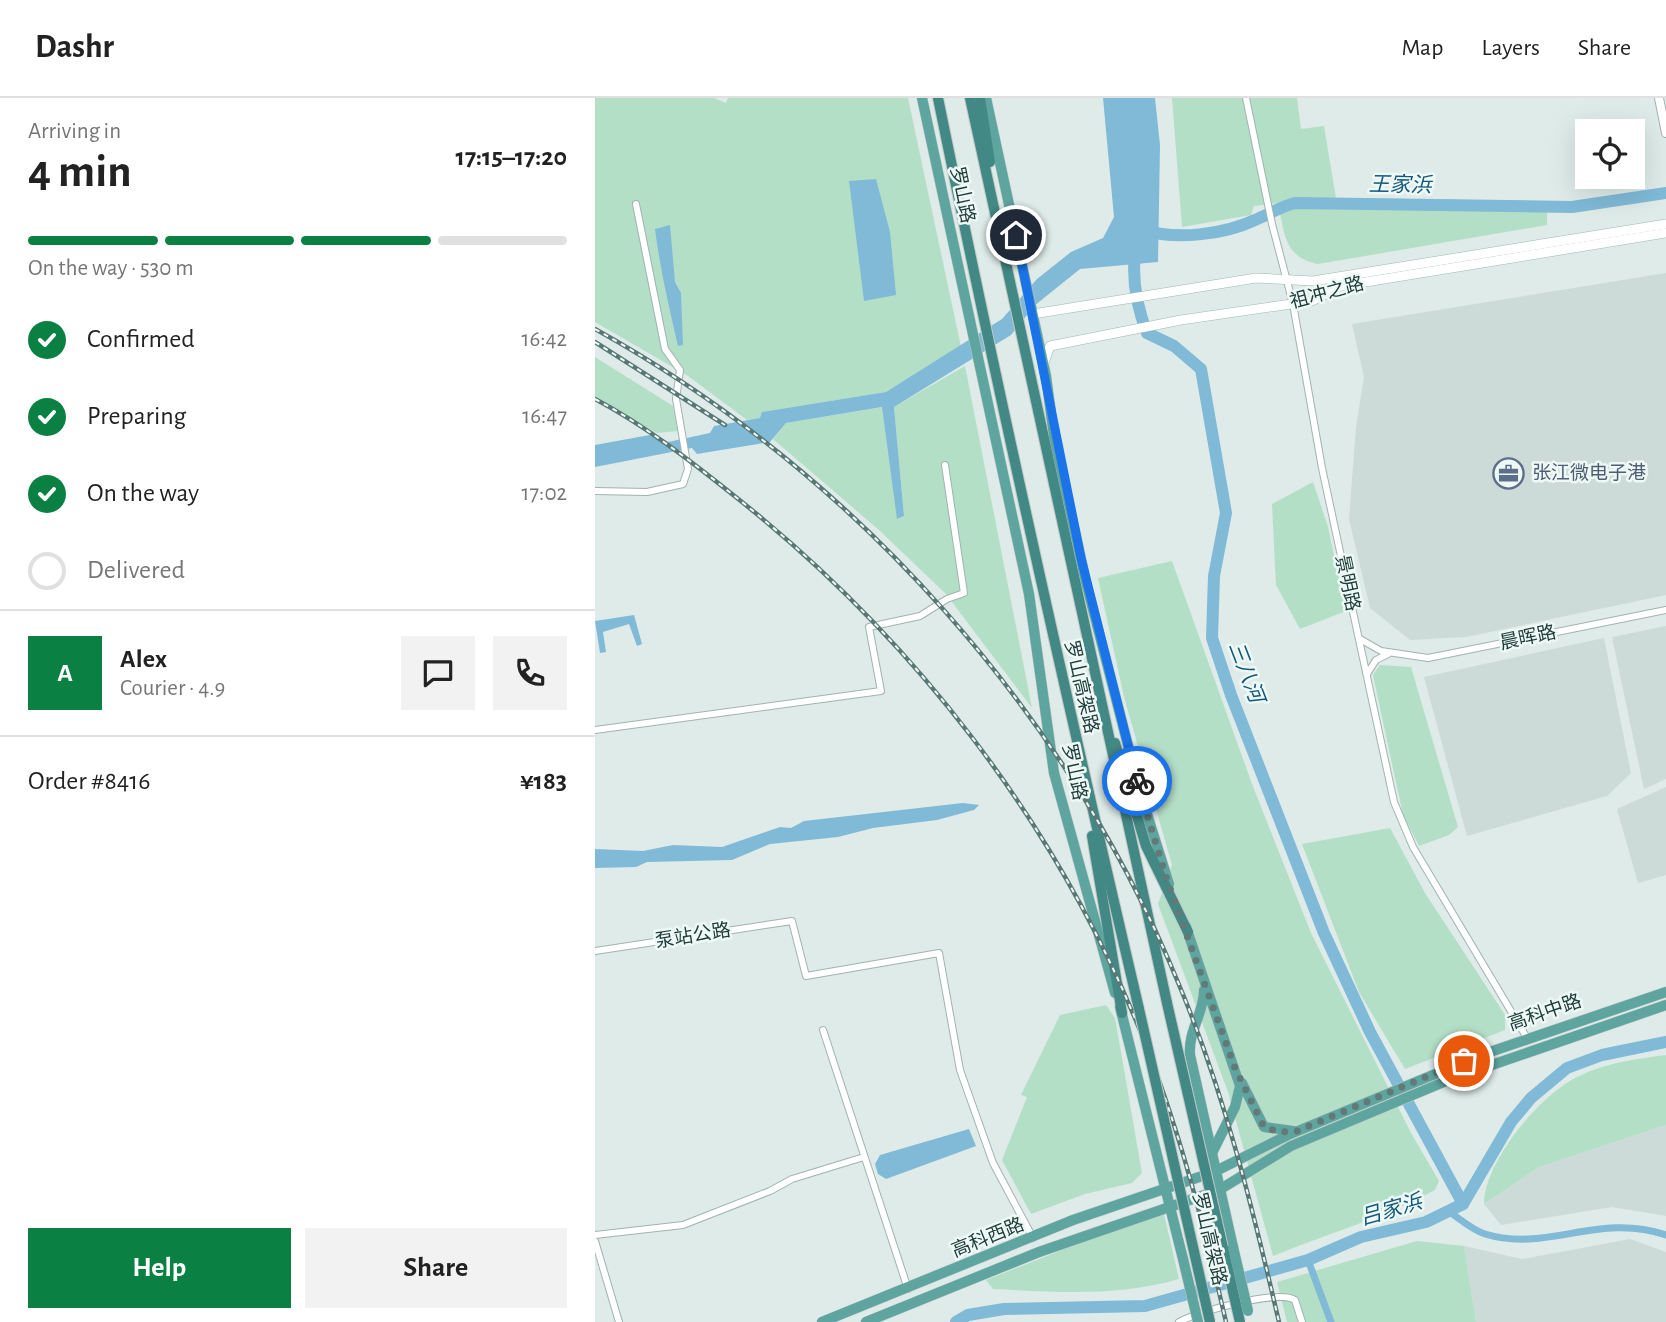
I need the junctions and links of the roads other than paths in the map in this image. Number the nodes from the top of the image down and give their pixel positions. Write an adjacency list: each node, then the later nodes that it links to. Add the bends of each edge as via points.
1 (922, 98): 31 (main road, 罗山路, via 1029,594 1054,773)
2 (938, 98): 24 (highway, 罗山高架路)
3 (970, 98): 12 (highway, 罗山高架路)
4 (980, 98): 12 (highway)
5 (986, 98): 15 (main road)
6 (1246, 98): 13 (street, 景明路)
7 (1659, 98): 8 (street)
8 (1666, 133)
9 (636, 204): 18 (street, via 665,349 680,370 676,399 688,473 679,487 639,493)
10 (1666, 224): 13 (main road, 祖冲之路, via 1313,281)
11 (1666, 233): 14 (main road, 祖冲之路, via 1341,286 1312,301)
12 (1000, 238): 23 (highway, 罗山高架路)
13 (1288, 281): 14 (street, 景明路); 15 (main road, 祖冲之路, via 1256,278)
14 (1293, 304): 16 (main road, 祖冲之路, via 1051,345); 20 (street, 景明路, via 1319,454)
15 (1033, 314): 16 (main road)
16 (1044, 365): 26 (main road, via 1054,436 1100,635 1153,838)
17 (945, 465): 25 (street, via 964,593 920,616 869,627 881,691)
18 (595, 491)
19 (1666, 610): 21 (street, 晨晖路, via 1444,656)
20 (1360, 639): 21 (street, 晨晖路); 22 (street, 景明路)
21 (1390, 654): 22 (street, via 1376,660)
22 (1367, 674): 33 (street, 景明路, via 1405,833)
23 (1101, 704): 26 (highway, via 1146,846); 53 (highway, 罗山高架路, bridge)
24 (1068, 710): 31 (highway); 52 (highway, 罗山高架路, bridge)
25 (595, 730)
26 (1188, 932): 28 (main road)
27 (595, 951): 43 (street, 泵站公路, via 792,921 806,976 939,953 960,1070 993,1163)
28 (1204, 983): 34 (main road); 36 (main road, via 1202,1009 1189,1046)
29 (1666, 992): 33 (main road, 高科中路)
30 (1666, 1005): 40 (main road, 高科中路, via 1565,1037 1398,1101 1291,1146)
31 (1122, 1013): 39 (main road, 罗山路)
32 (823, 1030): 37 (street)
33 (1527, 1038): 35 (main road, 高科中路)
34 (1235, 1068): 35 (main road, via 1264,1127); 36 (main road, via 1239,1094)
35 (1297, 1131): 38 (main road, 高科中路)
36 (1212, 1153): 38 (main road)
37 (864, 1157): 42 (street, via 792,1179 683,1225); 45 (street)
38 (1214, 1172): 39 (main road, 高科中路); 40 (main road)
39 (1168, 1190): 41 (main road, 罗山路); 43 (main road, 高科西路, via 1073,1220)
40 (1219, 1190): 41 (main road, 高科中路); 46 (main road, bridge)
41 (1171, 1207): 49 (main road, 高科西路, via 1039,1252); 51 (main road, 罗山路, bridge)
42 (595, 1235)
43 (1033, 1238): 45 (main road, 高科西路)
44 (595, 1241): 47 (street)
45 (908, 1289): 48 (main road, 高科西路)
46 (1249, 1317)
47 (619, 1322)
48 (822, 1322)
49 (866, 1322)
50 (1179, 1322): 54 (street, via 1266,1297 1290,1297)
51 (1198, 1322)
52 (1210, 1322)
53 (1240, 1322)
54 (1302, 1322)

